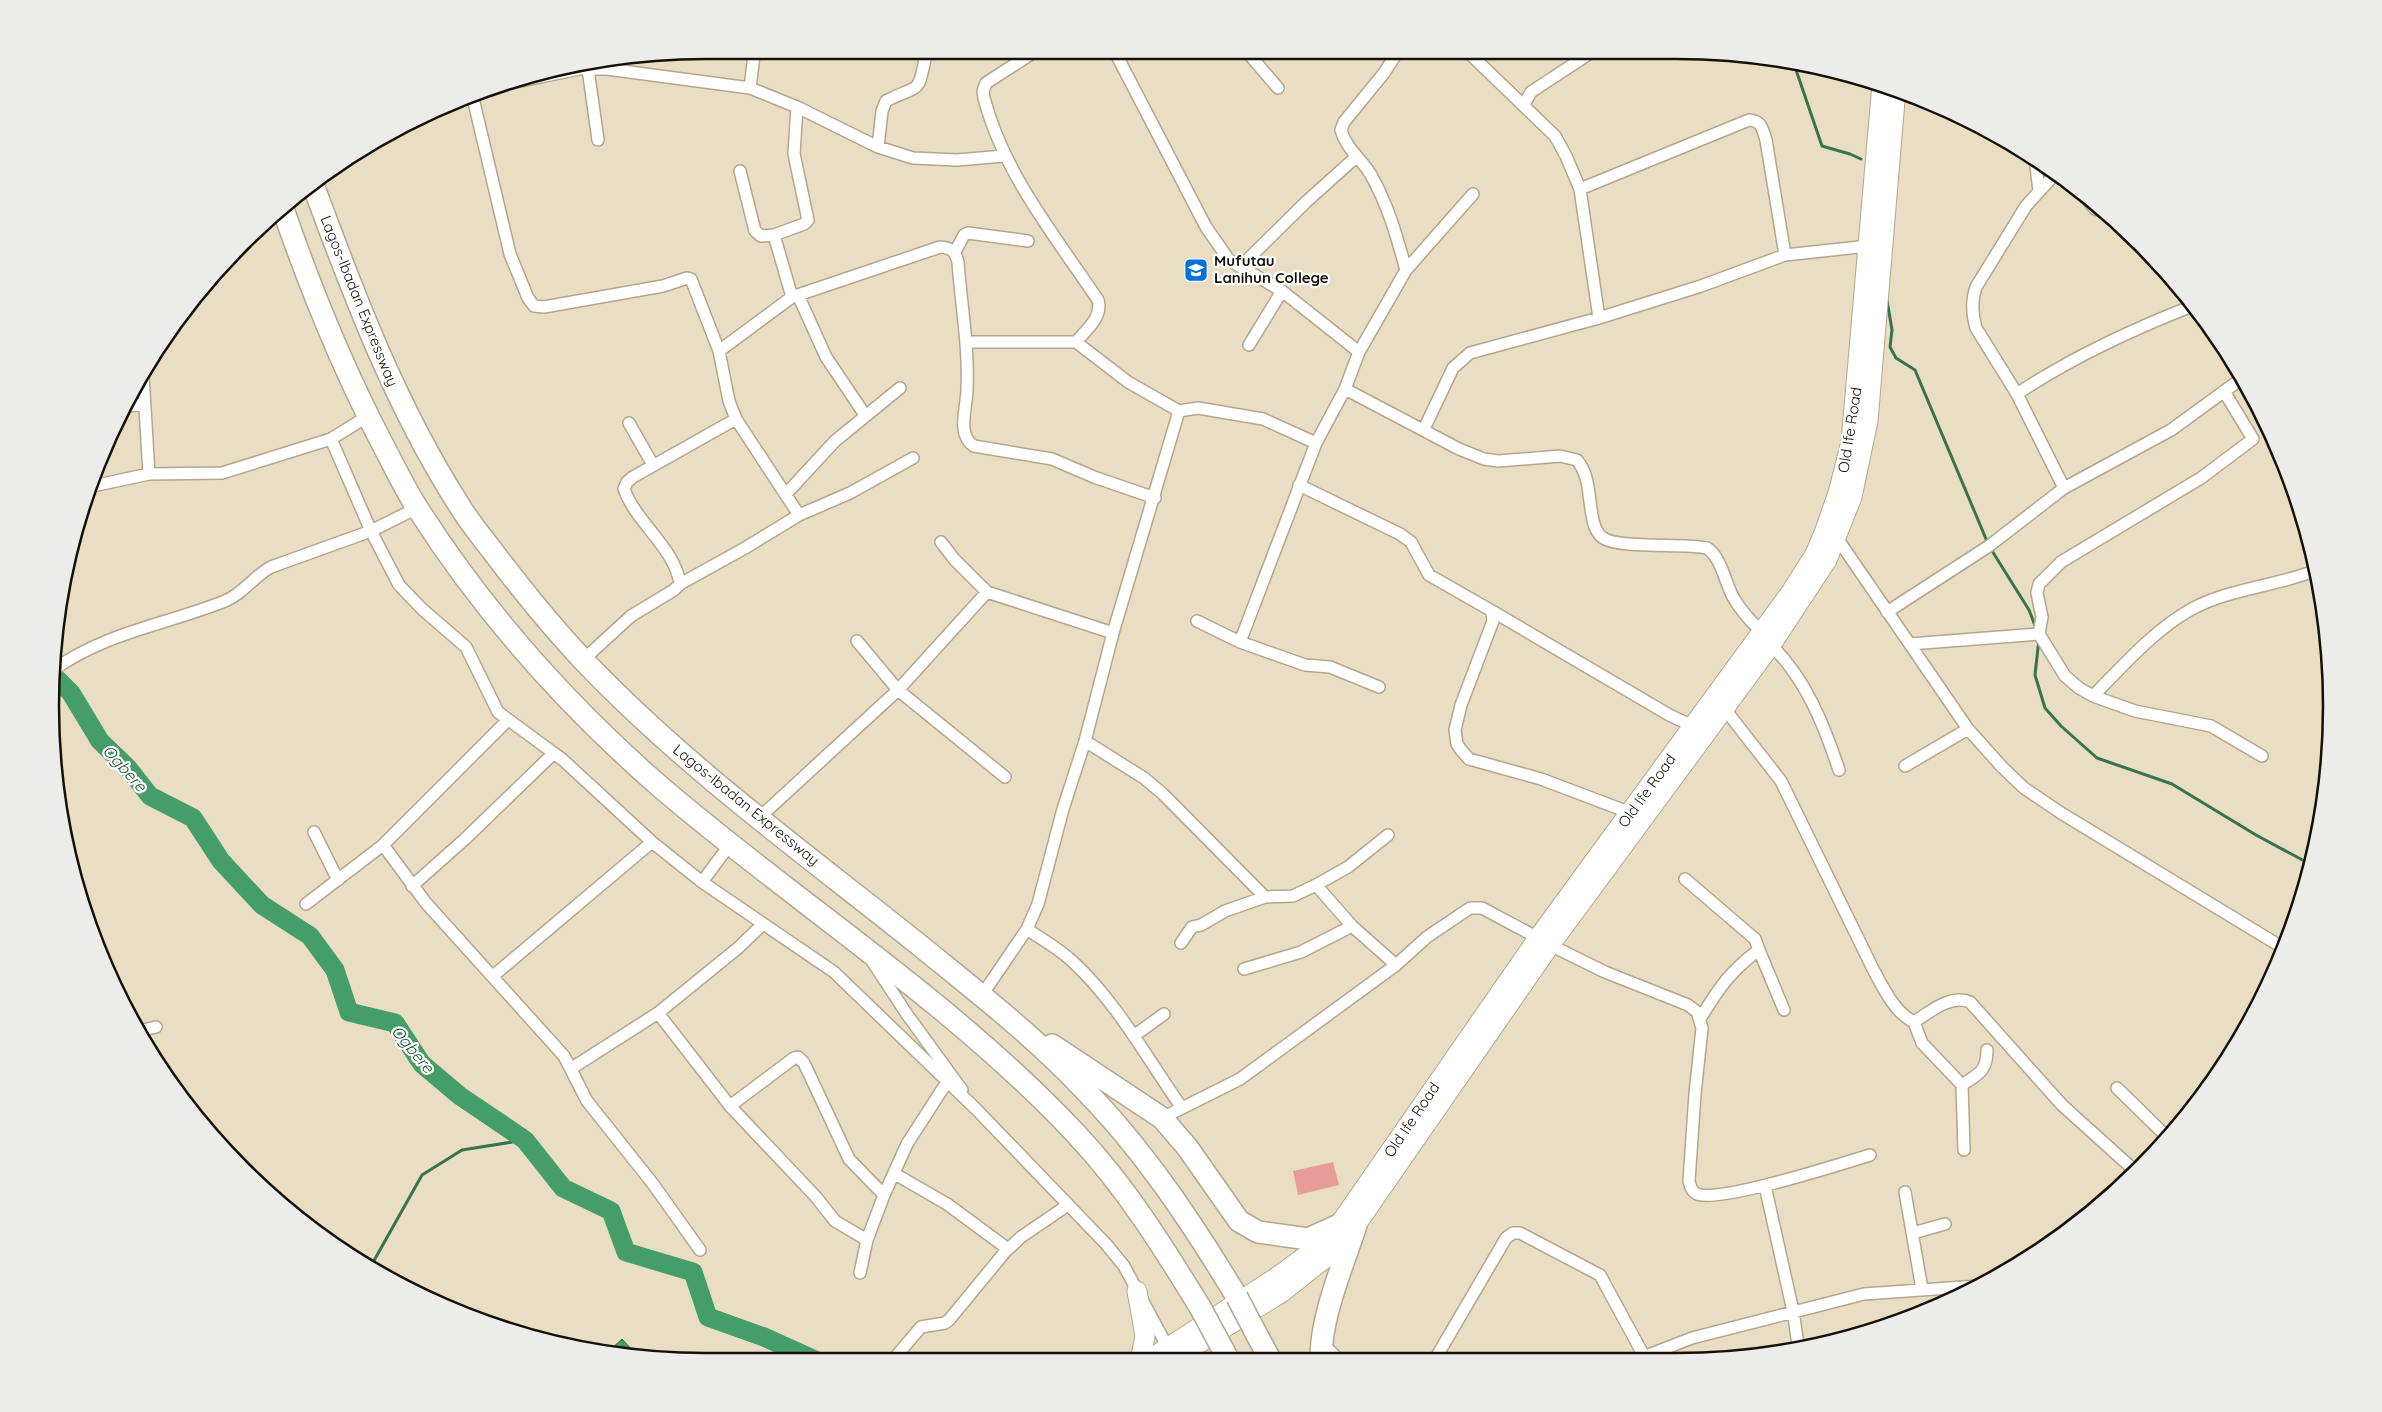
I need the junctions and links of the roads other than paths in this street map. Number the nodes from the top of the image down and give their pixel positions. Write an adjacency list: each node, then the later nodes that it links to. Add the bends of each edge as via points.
1 (754, 59): 11 (street)
2 (925, 59): 19 (street, via 920,83 910,92 886,101)
3 (1022, 59): 20 (street, via 992,78 983,91)
4 (1119, 59): 35 (street, via 1217,246)
5 (1253, 59): 12 (street)
6 (1393, 59): 21 (street, via 1344,122 1343,138)
7 (1475, 59): 16 (street)
8 (1581, 59): 16 (street, via 1531,92)
9 (588, 69): 18 (street)
10 (590, 69): 11 (street)
11 (750, 88): 17 (street)
12 (1278, 88)
13 (1881, 92): 32 (main road, Old Ife Road)
14 (1895, 97): 43 (main road, Old Ife Road)
15 (474, 102): 45 (street, via 510,254 534,306 654,288 687,278 691,279)
16 (1524, 105): 25 (street, via 1555,136)
17 (797, 107): 19 (street); 30 (street, via 794,154 808,220)
18 (598, 140)
19 (878, 146): 20 (street, via 913,158 958,160)
20 (1004, 156): 42 (street, via 1098,300 1098,316)
21 (1356, 157): 35 (street); 36 (street, via 1370,173 1393,220)
22 (2035, 168): 27 (street)
23 (740, 171): 30 (street, via 755,231 761,236)
24 (2051, 179): 27 (street)
25 (1580, 189): 34 (street, via 1749,120 1757,121 1766,140); 40 (street)
26 (315, 191): 88 (highway, Lagos-Ibadan Expressway, via 383,364 439,473 461,510 504,566)
27 (2039, 191): 52 (street, via 2002,243 1972,298 1976,328)
28 (1473, 194): 36 (street)
29 (285, 214): 57 (highway, via 322,312)
30 (774, 235): 38 (street)
31 (1028, 240): 33 (street, via 968,233)
32 (1869, 246): 34 (street); 43 (main road, Old Ife Road)
33 (955, 252): 38 (street, via 940,247); 41 (street)
34 (1785, 255): 40 (street)
35 (1240, 267): 37 (street)
36 (1406, 270): 46 (street)
37 (1282, 291): 44 (street); 46 (street)
38 (795, 296): 45 (street); 56 (street, via 826,357)
39 (2186, 309): 52 (street, via 2079,356)
40 (1599, 318): 60 (street, via 1470,353 1453,368)
41 (967, 342): 42 (street); 70 (street, via 964,434 967,441 974,446 1052,459)
42 (1076, 342): 55 (street, via 1128,382)
43 (1868, 342): 74 (main road, Old Ife Road, via 1868,421 1852,497); 84 (main road, Old Ife Road, via 1851,442 1838,493 1815,554)
44 (1249, 345)
45 (719, 350): 58 (street)
46 (1359, 352): 50 (street)
47 (2237, 383): 51 (street)
48 (143, 386): 53 (street)
49 (900, 388): 56 (street)
50 (1345, 389): 60 (street); 62 (street)
51 (2225, 393): 68 (street, via 2172,430); 83 (street, via 2253,439 2201,478 2061,562 2040,584 2037,593 2042,617)
52 (2017, 394): 68 (street)
53 (143, 404): 54 (street); 65 (street)
54 (133, 406)
55 (1179, 412): 62 (street, via 1198,408 1263,419); 70 (street)
56 (865, 415): 69 (street, via 835,441)
57 (368, 416): 61 (street); 71 (highway)
58 (736, 419): 64 (street); 69 (street)
59 (629, 423): 64 (street)
60 (1424, 429): 84 (street, via 1484,459 1560,456 1577,460 1587,476 1596,530 1604,538 1628,543 1706,548 1713,555 1747,618)
61 (331, 439): 65 (street, via 222,473); 73 (street)
62 (1316, 443): 66 (street)
63 (913, 458): 72 (street, via 850,493)
64 (653, 465): 77 (street, via 633,477 624,489 668,557)
65 (149, 474): 67 (street)
66 (1299, 485): 79 (street, via 1400,534 1411,542 1429,575); 86 (street)
67 (98, 486)
68 (2064, 488): 80 (street, via 1989,546)
69 (786, 494): 72 (street)
70 (1154, 498): 82 (street)
71 (417, 508): 73 (street); 108 (highway, via 456,566 552,681 657,783)
72 (799, 515): 77 (street)
73 (371, 531): 89 (street, via 270,567 227,601 100,644); 94 (street, via 399,585 466,647 498,712)
74 (1837, 538): 80 (street); 84 (main road, Old Ife Road, via 1828,560)
75 (941, 542): 78 (street)
76 (2309, 572): 92 (street, via 2190,610 2138,651)
77 (680, 584): 88 (street, via 631,616)
78 (987, 592): 82 (street); 91 (street)
79 (1492, 611): 95 (street); 103 (street, via 1494,616 1486,642 1460,705 1455,730 1461,750 1469,759 1541,779)
80 (1887, 612): 87 (street)
81 (1198, 621): 86 (street)
82 (1113, 633): 97 (street)
83 (2039, 634): 87 (street); 92 (street, via 2065,676)
84 (1767, 639): 93 (main road, Old Ife Road); 95 (main road, Old Ife Road); 101 (street, via 1797,674 1824,727)
85 (857, 641): 91 (street)
86 (1240, 642): 90 (street, via 1305,665 1330,666)
87 (1910, 644): 96 (street)
88 (583, 660): 104 (highway, Lagos-Ibadan Expressway, via 674,748)
89 (60, 666)
90 (1379, 687)
91 (898, 690): 102 (street); 104 (street)
92 (2093, 696): 99 (street, via 2135,711 2211,726)
93 (1724, 708): 117 (main road, Old Ife Road); 134 (street, via 1781,781 1874,971 1897,1008 1905,1018)
94 (508, 720): 98 (street); 109 (street)
95 (1693, 726): 103 (main road, Old Ife Road)
96 (1968, 730): 100 (street); 123 (street, via 2024,788)
97 (1085, 742): 115 (street, via 1144,778 1163,794); 120 (street, via 1038,904)
98 (554, 753): 107 (street); 114 (street)
99 (2262, 756)
100 (1905, 766)
101 (1839, 770)
102 (1005, 777)
103 (1631, 813): 117 (main road, Old Ife Road)
104 (760, 817): 129 (highway, Lagos-Ibadan Expressway)
105 (314, 832): 111 (street)
106 (1388, 835): 113 (street, via 1348,867)
107 (652, 842): 112 (street); 128 (street)
108 (731, 843): 112 (street); 124 (highway)
109 (383, 845): 111 (street); 114 (street)
110 (1685, 879): 125 (street, via 1754,940)
111 (338, 880): 116 (street)
112 (702, 882): 118 (street)
113 (1316, 885): 115 (street, via 1293,896); 119 (street)
114 (412, 886): 128 (street)
115 (1266, 897): 122 (street, via 1192,927)
116 (306, 904)
117 (1565, 914): 121 (main road, Old Ife Road)
118 (763, 924): 131 (street); 141 (street, via 834,972)
119 (1352, 926): 126 (street); 127 (street, via 1301,952)
120 (1027, 929): 129 (street); 138 (street, via 1071,960)
121 (1544, 942): 126 (street, via 1482,908 1470,908 1434,932); 133 (street, via 1688,1006 1697,1012); 158 (main road, Old Ife Road)
122 (1181, 943)
123 (2278, 944)
124 (862, 946): 146 (street); 174 (highway, bridge, via 987,1050 1079,1137 1157,1237)
125 (1759, 950): 130 (street); 133 (street, via 1739,964 1720,985)
126 (1396, 965): 145 (street, via 1240,1080)
127 (1244, 969)
128 (493, 976): 140 (street)
129 (982, 995): 135 (highway, Lagos-Ibadan Expressway)
130 (1784, 1010)
131 (658, 1013): 140 (street); 144 (street)
132 (1164, 1014): 138 (street)
133 (1700, 1019): 153 (street, via 1702,1028 1690,1187 1696,1194 1709,1195)
134 (1914, 1022): 142 (street, via 1922,1042); 151 (street, via 1948,1001 1964,999 1970,1002 2062,1105)
135 (1017, 1026): 147 (highway, via 1099,1074); 175 (highway, Lagos-Ibadan Expressway, bridge, via 1130,1138 1198,1232)
136 (156, 1027): 137 (street)
137 (145, 1030)
138 (1135, 1035): 145 (street)
139 (1987, 1050): 142 (street, via 1984,1070)
140 (572, 1068): 161 (street, via 587,1101)
141 (947, 1082): 146 (street); 152 (street, via 907,1144)
142 (1962, 1085): 149 (street)
143 (2118, 1088): 148 (street)
144 (730, 1106): 155 (street, via 798,1057 804,1063 849,1160); 160 (street, via 835,1221)
145 (1182, 1108): 147 (street)
146 (976, 1109): 156 (street)
147 (1162, 1118): 158 (highway, via 1187,1147 1239,1221 1258,1232 1308,1239)
148 (2163, 1133)
149 (1964, 1150)
150 (1870, 1155): 153 (street)
151 (2131, 1167)
152 (895, 1174): 155 (street); 162 (street, via 947,1204)
153 (1765, 1186): 167 (street)
154 (1905, 1192): 159 (street)
155 (884, 1195): 160 (street)
156 (1068, 1205): 162 (street, via 1021,1237); 166 (street, via 1124,1266)
157 (1945, 1224): 159 (street)
158 (1347, 1225): 168 (highway); 173 (main road, Old Ife Road, via 1324,1259 1281,1293)
159 (1913, 1233): 165 (street)
160 (867, 1240): 163 (street)
161 (700, 1250)
162 (1008, 1250): 170 (street, via 949,1320 921,1328)
163 (860, 1273)
164 (1961, 1287): 165 (street)
165 (1922, 1289): 167 (street, via 1864,1294)
166 (1137, 1291): 171 (main road, via 1145,1336); 172 (street)
167 (1793, 1311): 169 (street); 180 (street, via 1692,1338)
168 (1322, 1339): 176 (highway); 177 (street)
169 (1798, 1342)
170 (899, 1353)
171 (1142, 1353)
172 (1169, 1353)
173 (1176, 1353)
174 (1225, 1353)
175 (1267, 1353)
176 (1321, 1353)
177 (1331, 1353)
178 (1439, 1353): 179 (street, via 1506,1238 1513,1233 1520,1233 1600,1275)
179 (1636, 1353)
180 (1652, 1353)

